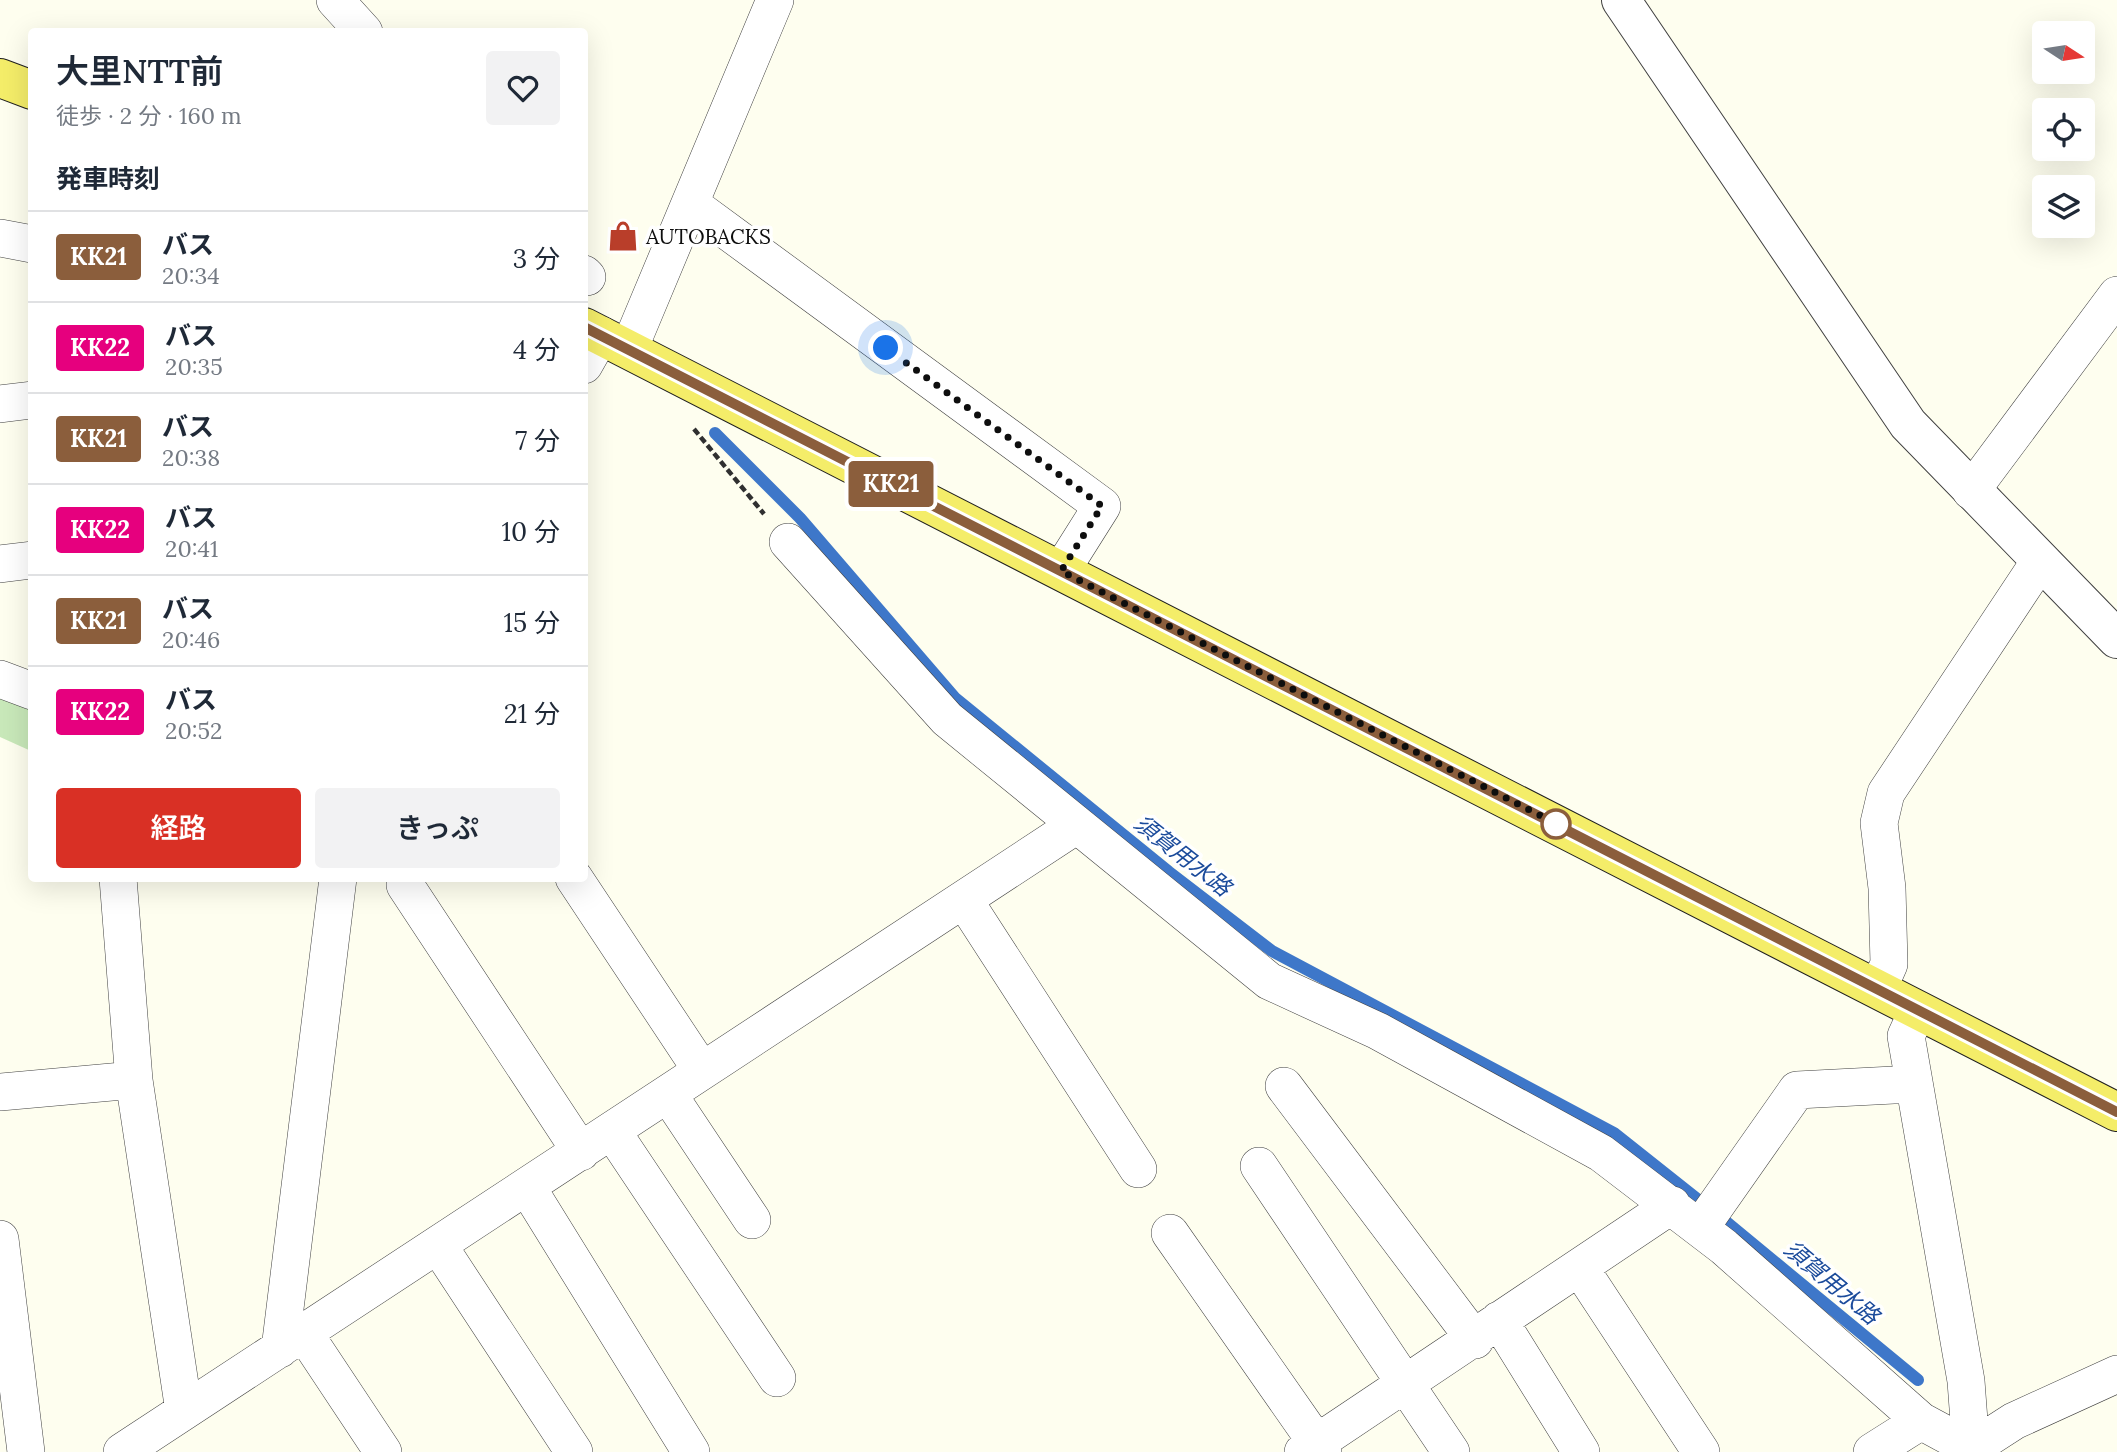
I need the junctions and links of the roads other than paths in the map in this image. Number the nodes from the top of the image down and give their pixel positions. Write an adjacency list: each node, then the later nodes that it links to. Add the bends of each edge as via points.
1 (775, 0): 5 (street)
2 (1621, 0): 12 (street, via 1908,424)
3 (0, 78): 4 (main road)
4 (28, 88)
5 (692, 205): 9 (street); 17 (street, via 1102,506)
6 (0, 238): 7 (street)
7 (28, 243)
8 (2117, 295): 12 (street)
9 (600, 344): 17 (main road)
10 (28, 400): 11 (street)
11 (0, 404)
12 (1971, 491): 15 (street)
13 (788, 542): 21 (street, via 947,719)
14 (28, 561): 16 (street)
15 (2040, 561): 18 (street); 27 (street, via 1886,793 1879,822 1889,964)
16 (0, 565)
17 (1061, 571): 27 (main road)
18 (2117, 639)
19 (0, 679): 20 (street)
20 (28, 690)
21 (1075, 826): 26 (street); 41 (street, via 1269,981 1378,1031 1601,1153)
22 (118, 882): 30 (street)
23 (338, 882): 49 (street)
24 (577, 882): 29 (street)
25 (405, 885): 37 (street)
26 (964, 900): 29 (street); 39 (street)
27 (1878, 989): 28 (main road)
28 (1918, 1010): 31 (street, via 1906,1035); 35 (main road)
29 (702, 1071): 34 (street)
30 (134, 1080): 33 (street); 53 (street)
31 (1913, 1084): 43 (street, via 1797,1090); 56 (street, via 1960,1341)
32 (1284, 1086): 48 (street)
33 (0, 1092)
34 (668, 1094): 36 (street); 42 (street)
35 (2117, 1112)
36 (612, 1131): 37 (street); 51 (street)
37 (581, 1152): 40 (street)
38 (1259, 1166): 52 (street)
39 (1138, 1169)
40 (527, 1187): 46 (street); 61 (street)
41 (1672, 1205): 43 (street); 47 (street)
42 (752, 1220)
43 (1700, 1228): 54 (street)
44 (1170, 1233): 55 (street)
45 (0, 1239): 57 (street)
46 (438, 1245): 49 (street); 60 (street)
47 (1580, 1268): 48 (street); 64 (street)
48 (1487, 1330): 52 (street); 63 (street)
49 (292, 1341): 53 (street); 59 (street)
50 (2117, 1374): 56 (street, via 2014,1421)
51 (776, 1378)
52 (1406, 1383): 55 (street); 62 (street)
53 (184, 1411): 58 (street)
54 (1921, 1421): 56 (street); 65 (street)
55 (1315, 1449)
56 (1972, 1451)
57 (26, 1452)
58 (122, 1452)
59 (383, 1452)
60 (574, 1452)
61 (691, 1452)
62 (1451, 1452)
63 (1580, 1452)
64 (1700, 1452)
65 (1872, 1452)

